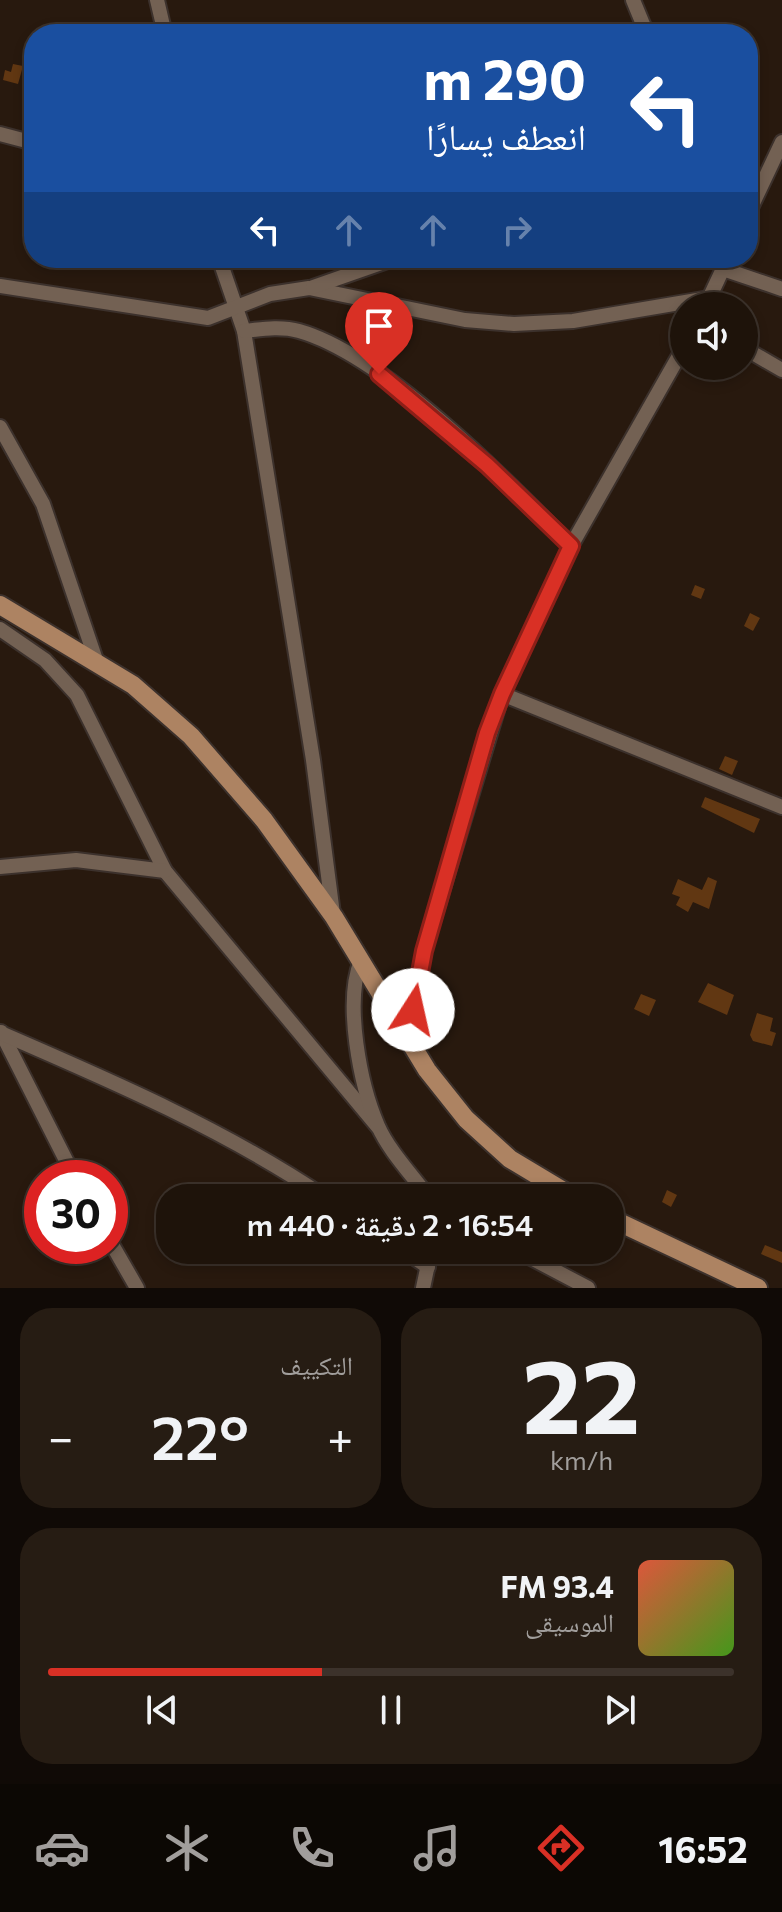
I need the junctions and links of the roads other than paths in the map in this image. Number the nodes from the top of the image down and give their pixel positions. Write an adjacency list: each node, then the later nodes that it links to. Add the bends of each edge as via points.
1 (157, 0): 3 (street)
2 (633, 0): 4 (street)
3 (163, 24)
4 (643, 24)
5 (0, 134): 6 (street)
6 (24, 140)
7 (782, 142): 8 (street)
8 (758, 193)
9 (222, 268): 18 (street)
10 (367, 268): 14 (street)
11 (724, 268): 16 (street)
12 (735, 268): 15 (street)
13 (0, 286): 18 (street, via 193,317 215,317)
14 (309, 288): 17 (street, via 465,320 514,324); 18 (street, via 270,294)
15 (782, 289)
16 (712, 292)
17 (670, 307)
18 (236, 308): 19 (street)
19 (244, 331): 24 (street, via 295,330 360,360 440,423); 32 (street)
20 (758, 356): 21 (street)
21 (782, 370)
22 (670, 372): 24 (street)
23 (0, 427): 27 (street, via 43,504)
24 (571, 546): 28 (street)
25 (0, 605): 27 (main road)
26 (0, 629): 31 (street, via 45,660 77,695)
27 (97, 663): 32 (main road, via 163,709 208,753)
28 (502, 694): 29 (street); 35 (street, via 424,951)
29 (782, 807)
30 (0, 867): 31 (street, via 76,860)
31 (165, 871): 36 (street)
32 (334, 917): 33 (main road)
33 (361, 961): 35 (main road); 36 (street, via 352,993 356,1040)
34 (1, 1032): 37 (street); 38 (street, via 142,1095)
35 (408, 1039): 40 (main road, via 466,1119 510,1159)
36 (378, 1127): 39 (street)
37 (66, 1160)
38 (303, 1184)
39 (419, 1184)
40 (552, 1184)
41 (624, 1225): 50 (main road)
42 (123, 1264): 47 (street)
43 (424, 1264): 46 (street)
44 (429, 1264): 46 (street)
45 (543, 1264): 49 (street)
46 (428, 1267): 48 (street)
47 (137, 1288)
48 (423, 1288)
49 (588, 1288)
50 (758, 1288)

